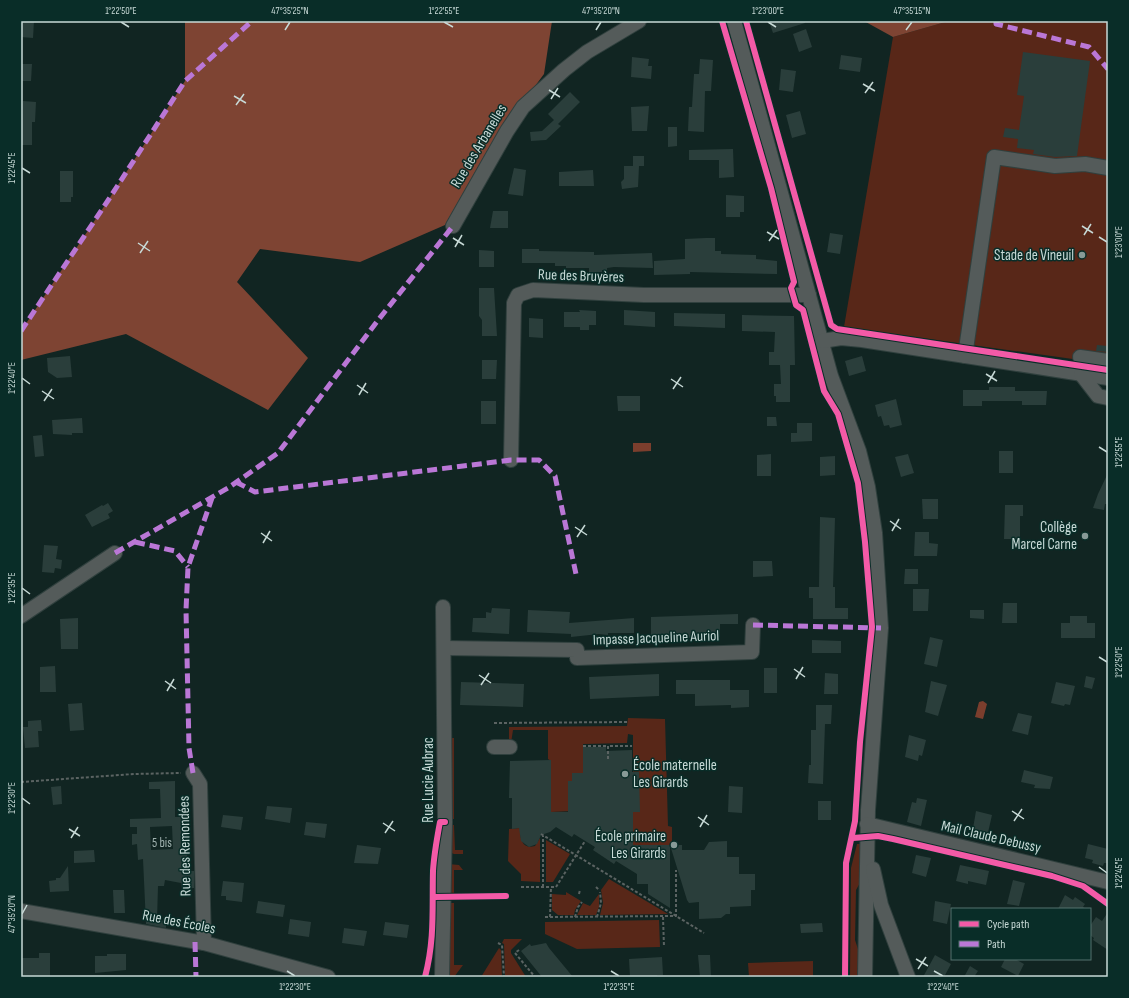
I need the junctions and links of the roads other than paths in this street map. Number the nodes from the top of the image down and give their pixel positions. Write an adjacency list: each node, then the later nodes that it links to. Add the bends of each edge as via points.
1 (639, 21): 4 (street, Rue des Arbanelles, via 587,52 523,107)
2 (734, 21): 5 (street)
3 (1108, 168): 7 (street, via 1085,164 1055,166 994,157)
4 (452, 226)
5 (809, 295): 6 (street); 13 (street, Rue des Bruyères, via 644,295 533,290 518,295 514,303)
6 (822, 340): 7 (street, via 841,338); 22 (street, via 831,376 859,451 875,533 881,628)
7 (965, 356): 10 (street)
8 (1080, 357): 9 (street)
9 (1108, 361)
10 (1081, 374): 11 (street); 12 (street, via 1098,396)
11 (1108, 378)
12 (1108, 398)
13 (511, 460)
14 (116, 553): 16 (street)
15 (443, 607): 18 (street, Rue Lucie Aubrac)
16 (21, 616)
17 (753, 625): 18 (street, Impasse Jacqueline Auriol, via 752,652 577,658 577,650)
18 (444, 648): 28 (street, Rue Lucie Aubrac, via 445,822)
19 (494, 747): 20 (street)
20 (510, 747)
21 (193, 773): 26 (street, Rue des Remondées, via 200,784)
22 (867, 824): 23 (street); 24 (street, Mail Claude Debussy)
23 (868, 845): 29 (street); 30 (street, via 881,905)
24 (1108, 882)
25 (21, 911): 26 (street, Rue des Écoles)
26 (204, 944): 27 (street, Rue des Écoles)
27 (328, 977)
28 (442, 977)
29 (865, 977)
30 (908, 977)

